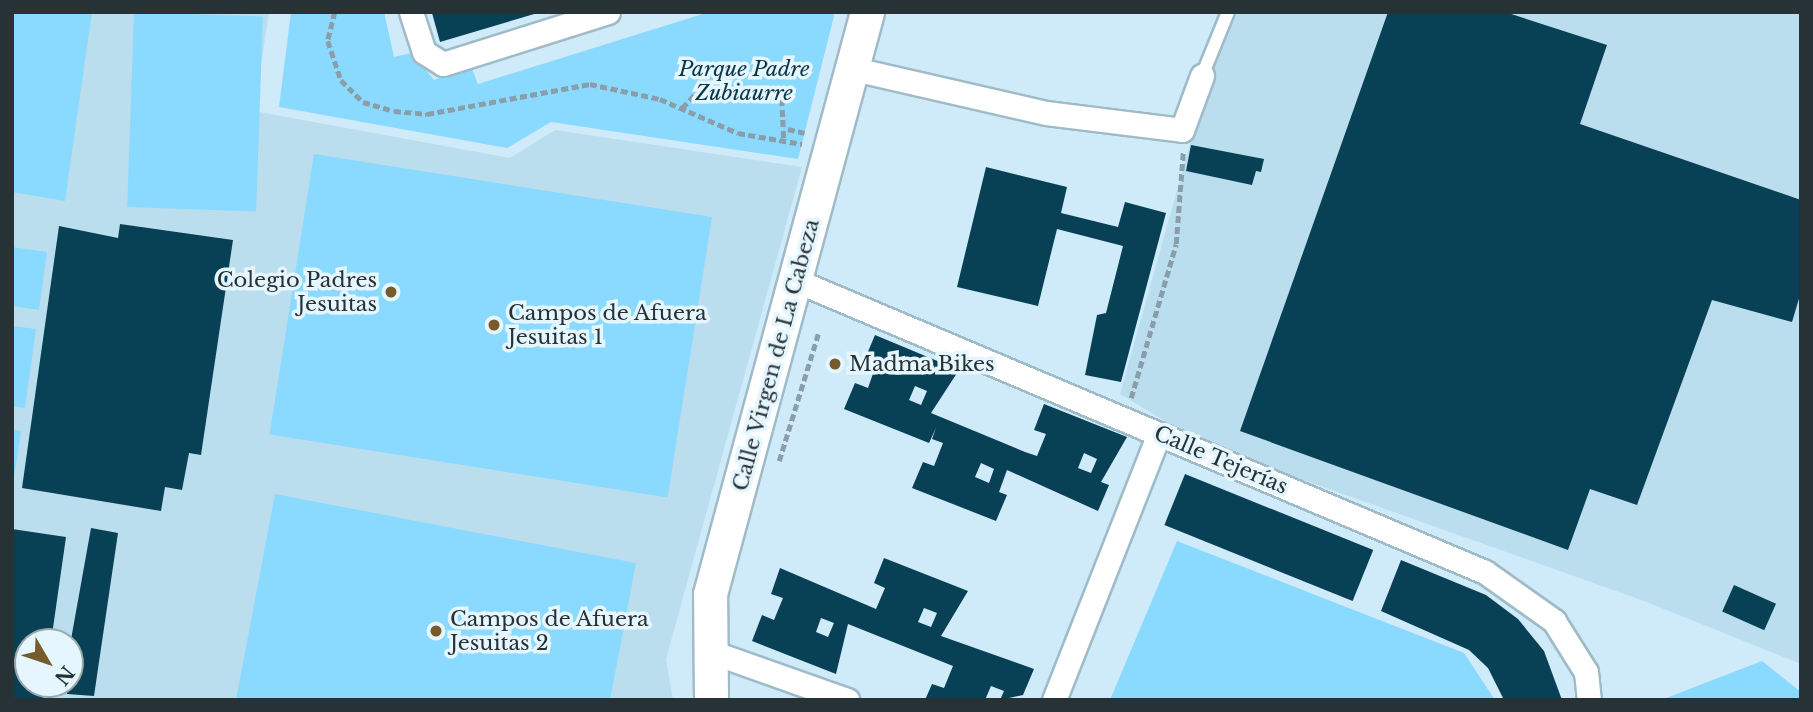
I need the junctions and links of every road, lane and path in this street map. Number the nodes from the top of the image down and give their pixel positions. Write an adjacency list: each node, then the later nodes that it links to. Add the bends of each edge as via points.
1 (335, 12): 10 (path, via 328,41 341,80 363,102 394,111 427,114 590,84)
2 (411, 12): 3 (street, via 424,52 443,64)
3 (608, 12)
4 (867, 12): 6 (street, Calle Virgen de La Cabeza)
5 (1228, 12): 7 (lane)
6 (854, 69): 11 (street, via 1046,113); 14 (street, Calle Virgen de La Cabeza)
7 (1202, 76): 11 (street)
8 (707, 81): 10 (path)
9 (782, 99): 12 (path)
10 (682, 109): 12 (path, via 738,133)
11 (1182, 130): 15 (path, via 1185,172 1176,244)
12 (784, 141): 13 (path)
13 (816, 147)
14 (797, 281): 15 (street, Calle Tejerías); 17 (street, Calle Virgen de La Cabeza, via 710,594)
15 (1125, 420): 16 (street, Calle Tejerías)
16 (1159, 435): 20 (street); 21 (street, Calle Tejerías, via 1485,572 1553,621 1586,672)
17 (706, 650): 18 (street, Calle Virgen de La Cabeza); 19 (street)
18 (711, 700)
19 (847, 700)
20 (1054, 700)
21 (1589, 700)

